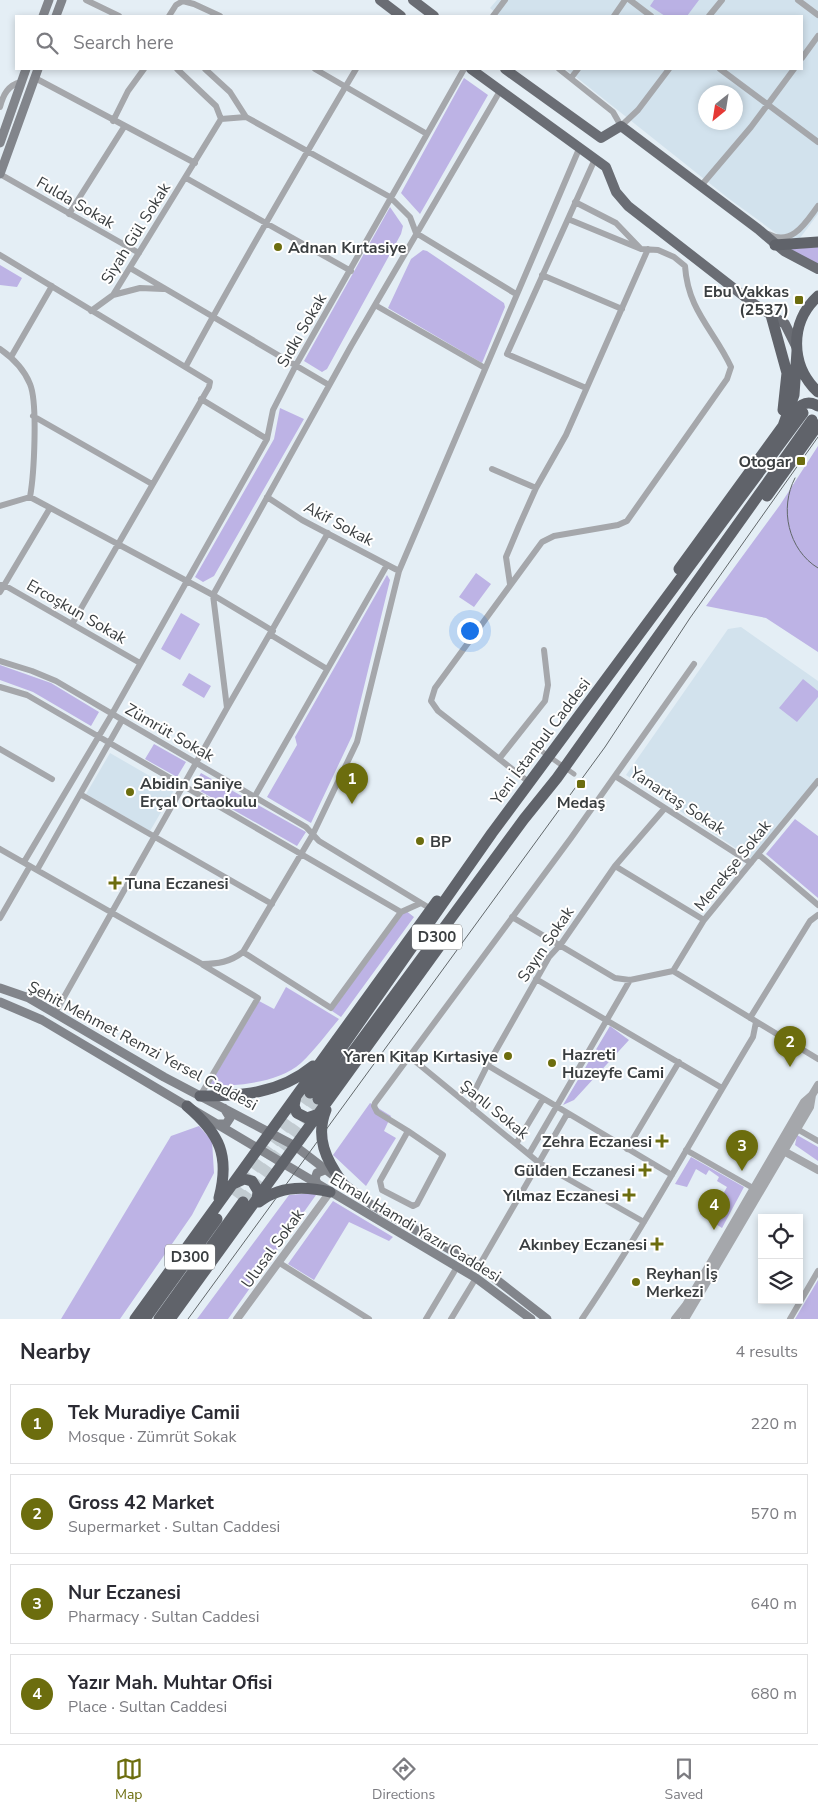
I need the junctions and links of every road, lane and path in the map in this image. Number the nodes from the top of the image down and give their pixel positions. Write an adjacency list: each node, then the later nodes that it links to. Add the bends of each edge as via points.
1 (49, 0): 12 (main road)
2 (62, 0): 13 (main road)
3 (86, 0): 14 (street)
4 (380, 0): 11 (main road)
5 (413, 0): 17 (main road)
6 (505, 0): 18 (street)
7 (626, 0): 19 (street)
8 (630, 0): 20 (street)
9 (722, 0): 21 (street)
10 (798, 0): 22 (street)
11 (389, 13)
12 (43, 15)
13 (56, 15)
14 (117, 15)
15 (170, 15): 16 (street, via 183,1)
16 (218, 15)
17 (433, 15)
18 (495, 15)
19 (615, 15)
20 (650, 15)
21 (710, 15)
22 (818, 15)
23 (818, 36): 24 (street)
24 (803, 57)
25 (26, 70): 41 (main road)
26 (143, 70): 48 (street)
27 (178, 70): 47 (street, via 216,106)
28 (206, 70): 46 (street, via 230,92)
29 (317, 70): 42 (street)
30 (355, 70): 42 (street)
31 (463, 70): 51 (street, Sıdkı Sokak)
32 (472, 70): 43 (main road)
33 (507, 70): 49 (main road, via 602,138)
34 (560, 70): 40 (street)
35 (577, 70): 40 (street)
36 (668, 70): 49 (street, via 638,110)
37 (721, 70): 44 (street)
38 (793, 70): 44 (street)
39 (36, 73): 48 (street); 58 (main road)
40 (571, 78): 49 (street, via 613,112)
41 (21, 82): 45 (street, via 11,86); 53 (main road)
42 (346, 86): 51 (street); 55 (street)
43 (500, 91): 54 (main road); 68 (street)
44 (768, 104): 52 (street); 60 (street)
45 (0, 107)
46 (246, 117): 47 (street); 55 (street)
47 (221, 119): 57 (street, Siyah Gül Sokak)
48 (113, 121): 50 (street)
49 (621, 126): 60 (main road)
50 (124, 127): 57 (street); 64 (street)
51 (427, 134): 61 (street, Sıdkı Sokak)
52 (818, 142)
53 (0, 143)
54 (579, 149): 56 (main road); 80 (street)
55 (308, 153): 61 (street); 66 (street)
56 (595, 159): 62 (street); 86 (main road, via 606,167 616,192 628,206)
57 (195, 163): 59 (street, Siyah Gül Sokak)
58 (0, 174): 64 (street, Fulda Sokak)
59 (186, 178): 66 (street); 72 (street, Siyah Gül Sokak)
60 (700, 186): 67 (main road)
61 (390, 197): 68 (street, via 410,217); 76 (street, Sıdkı Sokak)
62 (575, 202): 65 (street); 71 (street, via 616,223)
63 (818, 206): 67 (street, via 799,232 792,236 773,236)
64 (69, 214): 72 (street, Fulda Sokak)
65 (568, 219): 71 (street); 77 (street)
66 (265, 223): 76 (street); 87 (street)
67 (758, 229): 70 (main road)
68 (416, 233): 80 (street); 83 (street)
69 (818, 242): 70 (highway)
70 (775, 244): 75 (main road)
71 (645, 249): 84 (street); 116 (street, via 658,250 685,266 692,301 731,367 727,379 627,521 554,536 542,542)
72 (139, 253): 74 (street, Siyah Gül Sokak)
73 (0, 255): 78 (street)
74 (130, 268): 79 (street); 81 (street, Siyah Gül Sokak)
75 (818, 269)
76 (351, 271): 92 (street, Sıdkı Sokak)
77 (542, 275): 84 (street); 95 (street, via 507,354)
78 (52, 286): 85 (street); 90 (street)
79 (166, 289): 81 (street, via 140,288); 87 (street)
80 (516, 294): 93 (street)
81 (113, 295): 85 (street, Siyah Gül Sokak)
82 (818, 296): 89 (highway, via 801,319)
83 (375, 304): 93 (street); 94 (street)
84 (622, 309): 95 (street)
85 (91, 311): 91 (street)
86 (771, 315): 89 (main road, via 786,325); 103 (highway, via 786,363 787,383 782,413)
87 (213, 317): 91 (street); 92 (street)
88 (0, 349): 90 (street)
89 (797, 349): 96 (highway, via 804,374); 101 (highway, via 794,395)
90 (11, 357): 99 (street, via 24,371 31,386)
91 (186, 366): 97 (street, via 210,382)
92 (296, 366): 94 (street); 102 (street, Sıdkı Sokak, via 273,410)
93 (485, 368): 114 (street)
94 (329, 385): 108 (street)
95 (586, 388): 106 (street, via 566,435)
96 (818, 392)
97 (201, 399): 102 (street); 105 (street)
98 (818, 406): 101 (highway, via 809,402 803,404)
99 (33, 416): 105 (street); 107 (street, via 34,476)
100 (811, 420): 128 (highway, Yeni İstanbul Caddesi); 140 (highway, Yeni İstanbul Caddesi / D300, via 645,663 608,706)
101 (783, 426): 103 (highway)
102 (267, 439): 115 (street, Sıdkı Sokak)
103 (758, 461): 128 (highway, via 614,659)
104 (492, 469): 106 (street)
105 (152, 484): 112 (street)
106 (536, 488): 116 (street, via 506,557)
107 (30, 497): 109 (street); 110 (street)
108 (267, 497): 111 (street, Akif Sokak); 119 (street)
109 (0, 506)
110 (50, 508): 112 (street); 117 (street)
111 (328, 533): 113 (street, Akif Sokak); 121 (street)
112 (117, 544): 115 (street); 120 (street)
113 (387, 565): 114 (street, Akif Sokak); 126 (street)
114 (399, 571): 149 (street, via 357,742)
115 (186, 581): 119 (street); 124 (street, Sıdkı Sokak)
116 (510, 584): 136 (street, via 435,688 431,701 438,712)
117 (2, 585): 118 (street); 120 (street, Ercoşkun Sokak)
118 (0, 592)
119 (213, 595): 121 (street); 129 (street)
120 (72, 624): 124 (street, Ercoşkun Sokak)
121 (272, 633): 126 (street); 129 (street)
122 (544, 650): 136 (street, via 548,685 544,701)
123 (0, 662): 130 (street, Zümrüt Sokak, via 56,681)
124 (140, 663): 130 (street, Sıdkı Sokak)
125 (694, 664): 139 (street)
126 (327, 669): 146 (street)
127 (0, 687): 132 (street, via 27,695)
128 (595, 695): 143 (highway, Yeni İstanbul Caddesi / D300)
129 (227, 708): 137 (street)
130 (112, 714): 131 (street, Zümrüt Sokak); 132 (street, Sıdkı Sokak)
131 (122, 720): 133 (street); 137 (street, Zümrüt Sokak)
132 (98, 737): 133 (street); 154 (street, Sıdkı Sokak)
133 (109, 744): 144 (street); 145 (street)
134 (0, 749): 141 (street)
135 (540, 750): 138 (street)
136 (499, 758): 143 (street)
137 (196, 763): 144 (street); 146 (street, Zümrüt Sokak)
138 (574, 774)
139 (615, 776): 147 (street, Yanartaş Sokak); 165 (street)
140 (557, 778): 148 (highway, Yeni İstanbul Caddesi / D300, via 314,1096); 189 (highway, via 528,824)
141 (52, 779)
142 (818, 781): 153 (street, Menekşe Sokak)
143 (530, 783): 148 (highway, Yeni İstanbul Caddesi / D300)
144 (183, 787): 150 (street); 152 (street)
145 (80, 794): 150 (street); 158 (street)
146 (255, 796): 149 (street, Zümrüt Sokak)
147 (665, 808): 155 (street, Yanartaş Sokak); 157 (street, Sayın Sokak)
148 (492, 833): 161 (highway)
149 (313, 834): 152 (street); 161 (street, Zümrüt Sokak, via 319,841)
150 (155, 837): 159 (street); 163 (street)
151 (0, 849): 154 (street)
152 (302, 853): 159 (street); 162 (street)
153 (758, 854): 155 (street, Menekşe Sokak); 160 (street)
154 (24, 862): 156 (street)
155 (751, 863): 167 (street, Menekşe Sokak)
156 (30, 866): 158 (street); 166 (street)
157 (615, 866): 167 (street); 170 (street, Sayın Sokak)
158 (37, 870): 163 (street)
159 (272, 904): 171 (street)
160 (818, 905)
161 (426, 906): 162 (street); 183 (highway)
162 (401, 912): 171 (street, via 331,1008)
163 (113, 913): 172 (street); 178 (street)
164 (818, 915): 168 (street)
165 (512, 916): 170 (street); 182 (street)
166 (0, 918)
167 (704, 920): 173 (street, Menekşe Sokak)
168 (810, 921): 169 (street); 179 (street)
169 (818, 926)
170 (561, 944): 174 (street, Sayın Sokak); 175 (street, via 615,978)
171 (243, 952): 172 (street, via 219,964)
172 (202, 964): 191 (street, via 258,998)
173 (673, 971): 175 (street); 179 (street)
174 (536, 979): 180 (street); 186 (street, Sayın Sokak)
175 (630, 980): 180 (street)
176 (0, 988): 178 (main road, Şehit Mehmet Remzi Yersel Caddesi, via 29,998)
177 (0, 1002): 194 (main road, Şehit Mehmet Remzi Yersel Caddesi, via 42,1020)
178 (56, 1013): 191 (main road, Şehit Mehmet Remzi Yersel Caddesi)
179 (750, 1018): 181 (street)
180 (608, 1021): 185 (street); 196 (street)
181 (756, 1022): 184 (street); 188 (street, via 753,1037)
182 (410, 1056): 197 (street, Şanlı Sokak); 202 (street, via 374,1106 377,1112)
183 (324, 1057): 191 (highway, via 296,1079 269,1090 243,1095); 192 (highway)
184 (818, 1059)
185 (678, 1062): 188 (street); 208 (street)
186 (487, 1065): 193 (street); 197 (street, Sayın Sokak, via 474,1092)
187 (818, 1085): 190 (street)
188 (722, 1088): 209 (street)
189 (333, 1094): 198 (highway); 217 (highway, via 323,1119 321,1137 327,1157)
190 (812, 1095): 201 (street, via 810,1107); 210 (street, via 804,1102)
191 (200, 1096): 195 (main road, Şehit Mehmet Remzi Yersel Caddesi)
192 (296, 1096): 198 (highway, via 294,1106 300,1115 307,1118); 203 (highway)
193 (543, 1100): 196 (street); 205 (street)
194 (187, 1106): 200 (main road, Şehit Mehmet Remzi Yersel Caddesi); 222 (highway, via 211,1128 221,1146 224,1176)
195 (224, 1108): 200 (main road, via 230,1118 226,1124); 203 (main road, Şehit Mehmet Remzi Yersel Caddesi)
196 (557, 1108): 199 (street); 211 (street)
197 (474, 1109): 205 (street, Şanlı Sokak)
198 (319, 1114): 206 (highway)
199 (567, 1114): 208 (street); 212 (street)
200 (218, 1124): 207 (main road, Şehit Mehmet Remzi Yersel Caddesi)
201 (797, 1129): 204 (street); 210 (street)
202 (408, 1131): 202 (street, via 443,1155 413,1206 380,1187 380,1181)
203 (271, 1132): 206 (main road, Şehit Mehmet Remzi Yersel Caddesi); 207 (highway)
204 (818, 1141)
205 (516, 1144): 211 (street, Şanlı Sokak)
206 (295, 1146): 213 (highway); 214 (main road, Elmalı Hamdi Yazır Caddesi)
207 (258, 1149): 213 (main road, Elmalı Hamdi Yazır Caddesi); 221 (highway)
208 (627, 1149): 216 (street)
209 (686, 1150): 216 (street); 219 (street)
210 (780, 1150): 215 (street); 219 (street); 241 (street)
211 (529, 1154): 212 (street, Şanlı Sokak)
212 (538, 1162): 223 (street, Şanlı Sokak); 225 (street)
213 (283, 1164): 218 (main road, Elmalı Hamdi Yazır Caddesi); 221 (highway)
214 (327, 1169): 217 (main road, Elmalı Hamdi Yazır Caddesi); 218 (main road, via 317,1173)
215 (818, 1170)
216 (672, 1175): 223 (street)
217 (342, 1182): 225 (main road, Elmalı Hamdi Yazır Caddesi, via 372,1205)
218 (318, 1186): 220 (main road, Elmalı Hamdi Yazır Caddesi)
219 (753, 1188): 240 (street)
220 (330, 1192): 221 (highway, via 307,1188); 224 (street, Ulusal Sokak); 226 (main road, Elmalı Hamdi Yazır Caddesi)
221 (243, 1199): 222 (highway); 231 (highway, D300); 232 (highway, D300); 233 (highway)
222 (216, 1207): 230 (highway)
223 (644, 1222): 239 (street)
224 (278, 1262): 234 (street, Ulusal Sokak); 235 (street)
225 (479, 1266): 238 (main road, Elmalı Hamdi Yazır Caddesi)
226 (457, 1267): 228 (main road, Elmalı Hamdi Yazır Caddesi); 236 (street)
227 (818, 1271): 242 (street)
228 (476, 1278): 229 (main road, Elmalı Hamdi Yazır Caddesi); 237 (street)
229 (527, 1318)
230 (135, 1319)
231 (145, 1319)
232 (159, 1319)
233 (170, 1319)
234 (237, 1319)
235 (369, 1319)
236 (426, 1319)
237 (451, 1319)
238 (547, 1319)
239 (582, 1319)
240 (675, 1319)
241 (686, 1319)
242 (790, 1319)

